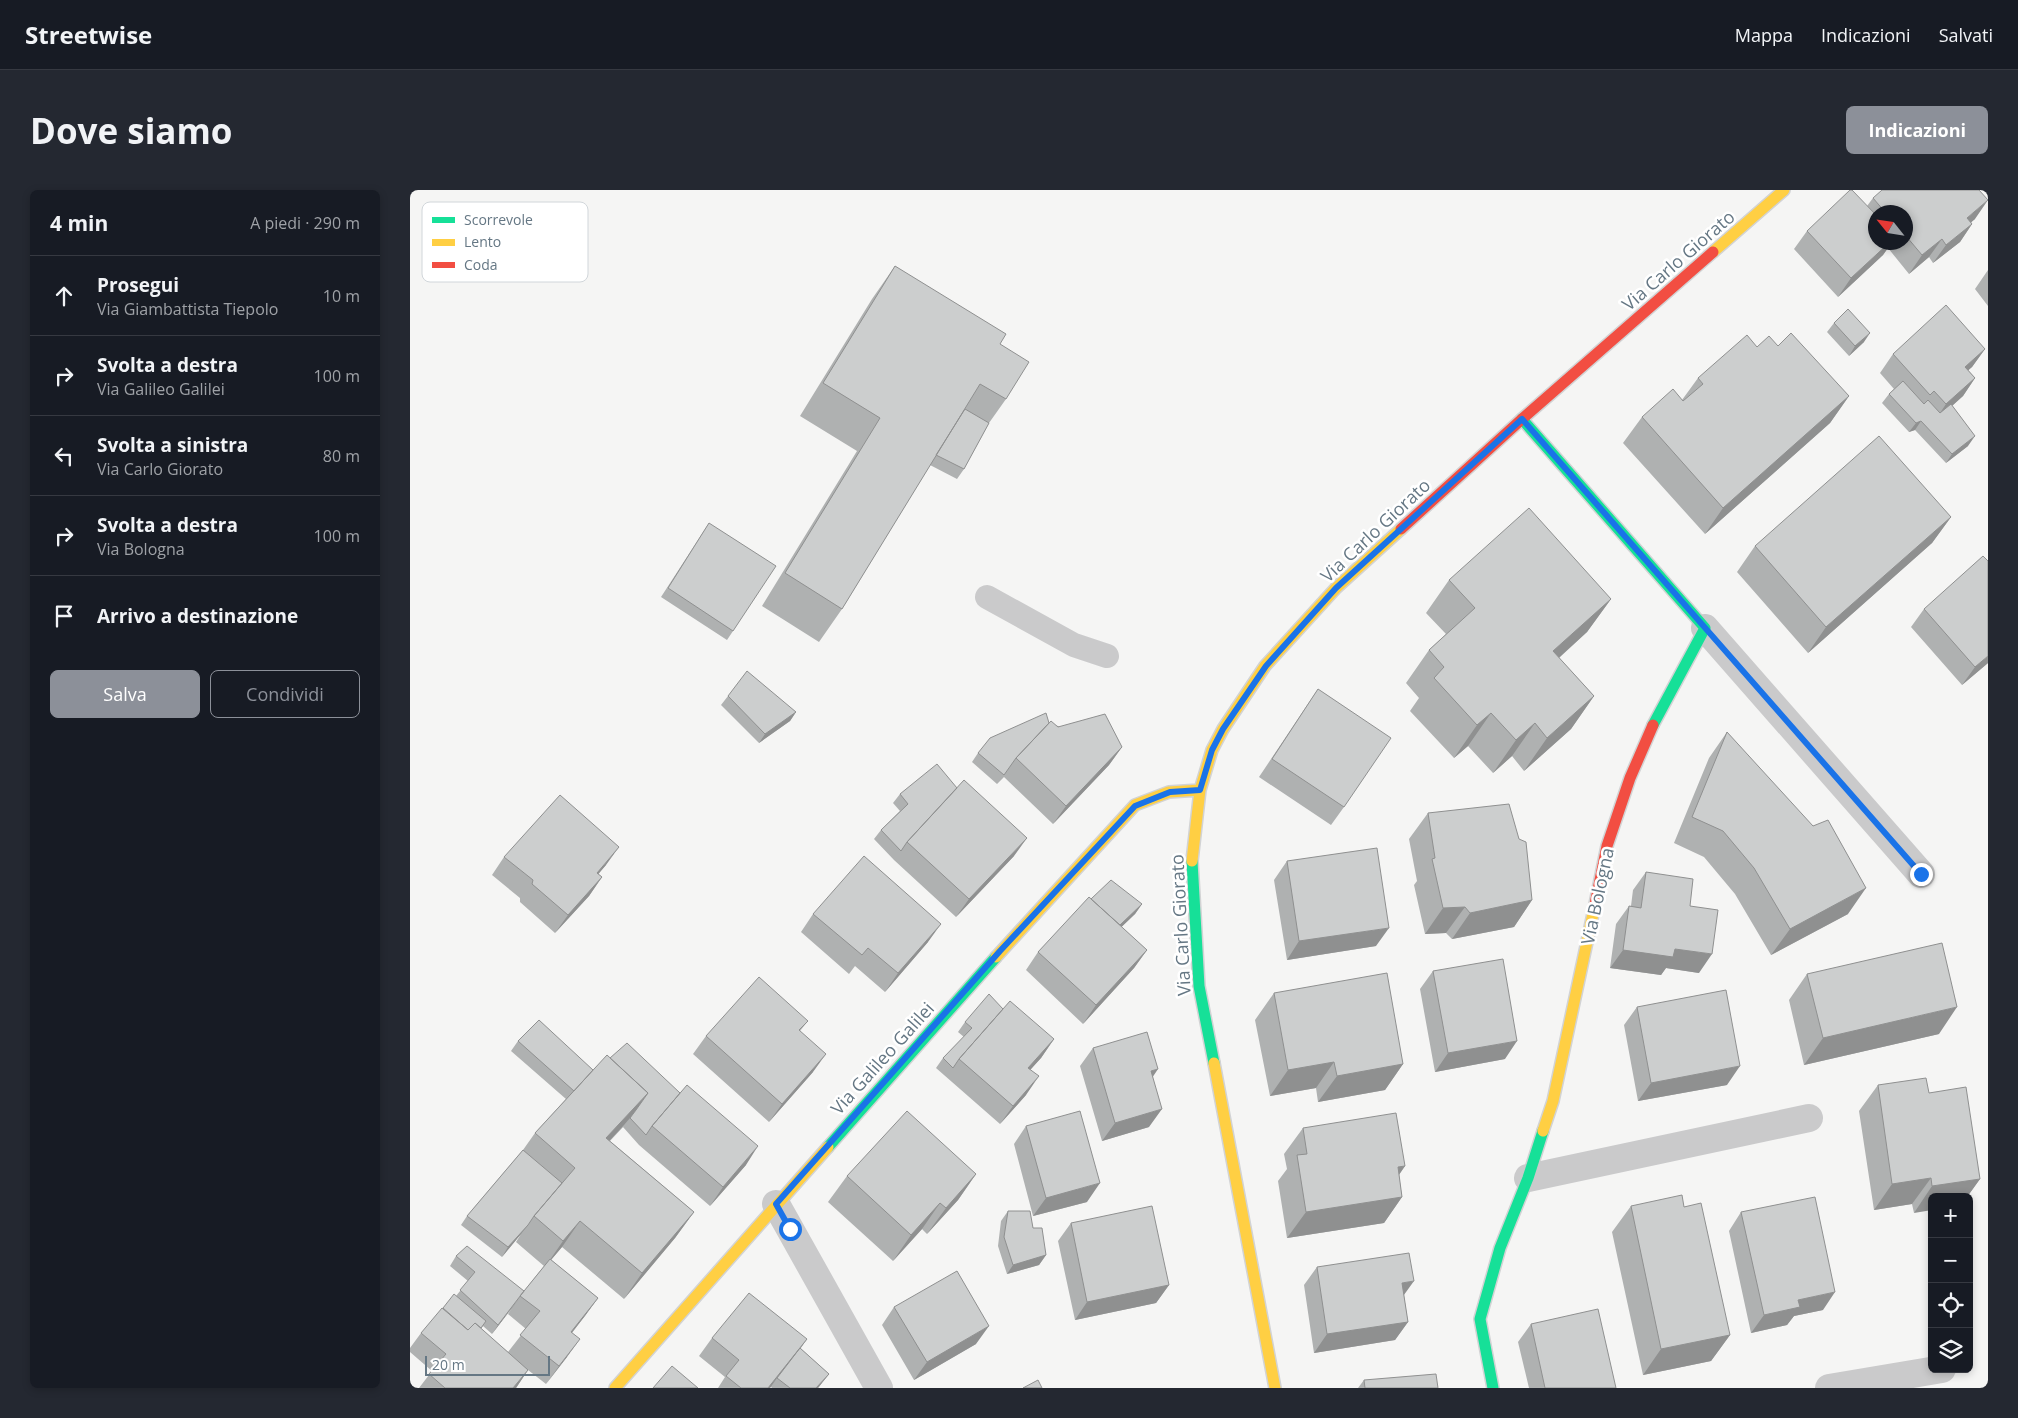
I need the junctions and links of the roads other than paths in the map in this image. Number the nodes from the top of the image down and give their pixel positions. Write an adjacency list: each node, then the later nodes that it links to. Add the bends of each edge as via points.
1 (1784, 190): 2 (street, Via Carlo Giorato)
2 (1522, 419): 4 (street); 6 (street, Via Carlo Giorato, via 1336,588 1266,666 1223,729 1212,750)
3 (987, 597): 5 (lane, via 1074,645)
4 (1705, 628): 7 (street); 9 (street, Via Bologna, via 1657,716 1630,778 1607,846 1553,1101)
5 (1107, 656)
6 (1200, 790): 10 (street, Via Galileo Galilei, via 1170,792 1135,806 1000,951); 15 (street, Via Carlo Giorato, via 1191,865 1199,986)
7 (1921, 874)
8 (1810, 1118): 9 (street)
9 (1528, 1178): 16 (street, Via Bologna, via 1500,1248 1480,1319)
10 (776, 1204): 13 (street, Via Galileo Galilei); 14 (street)
11 (1928, 1372): 17 (street)
12 (1943, 1373): 18 (street)
13 (615, 1388)
14 (879, 1388)
15 (1275, 1388)
16 (1493, 1388)
17 (1829, 1388)
18 (1943, 1388)

